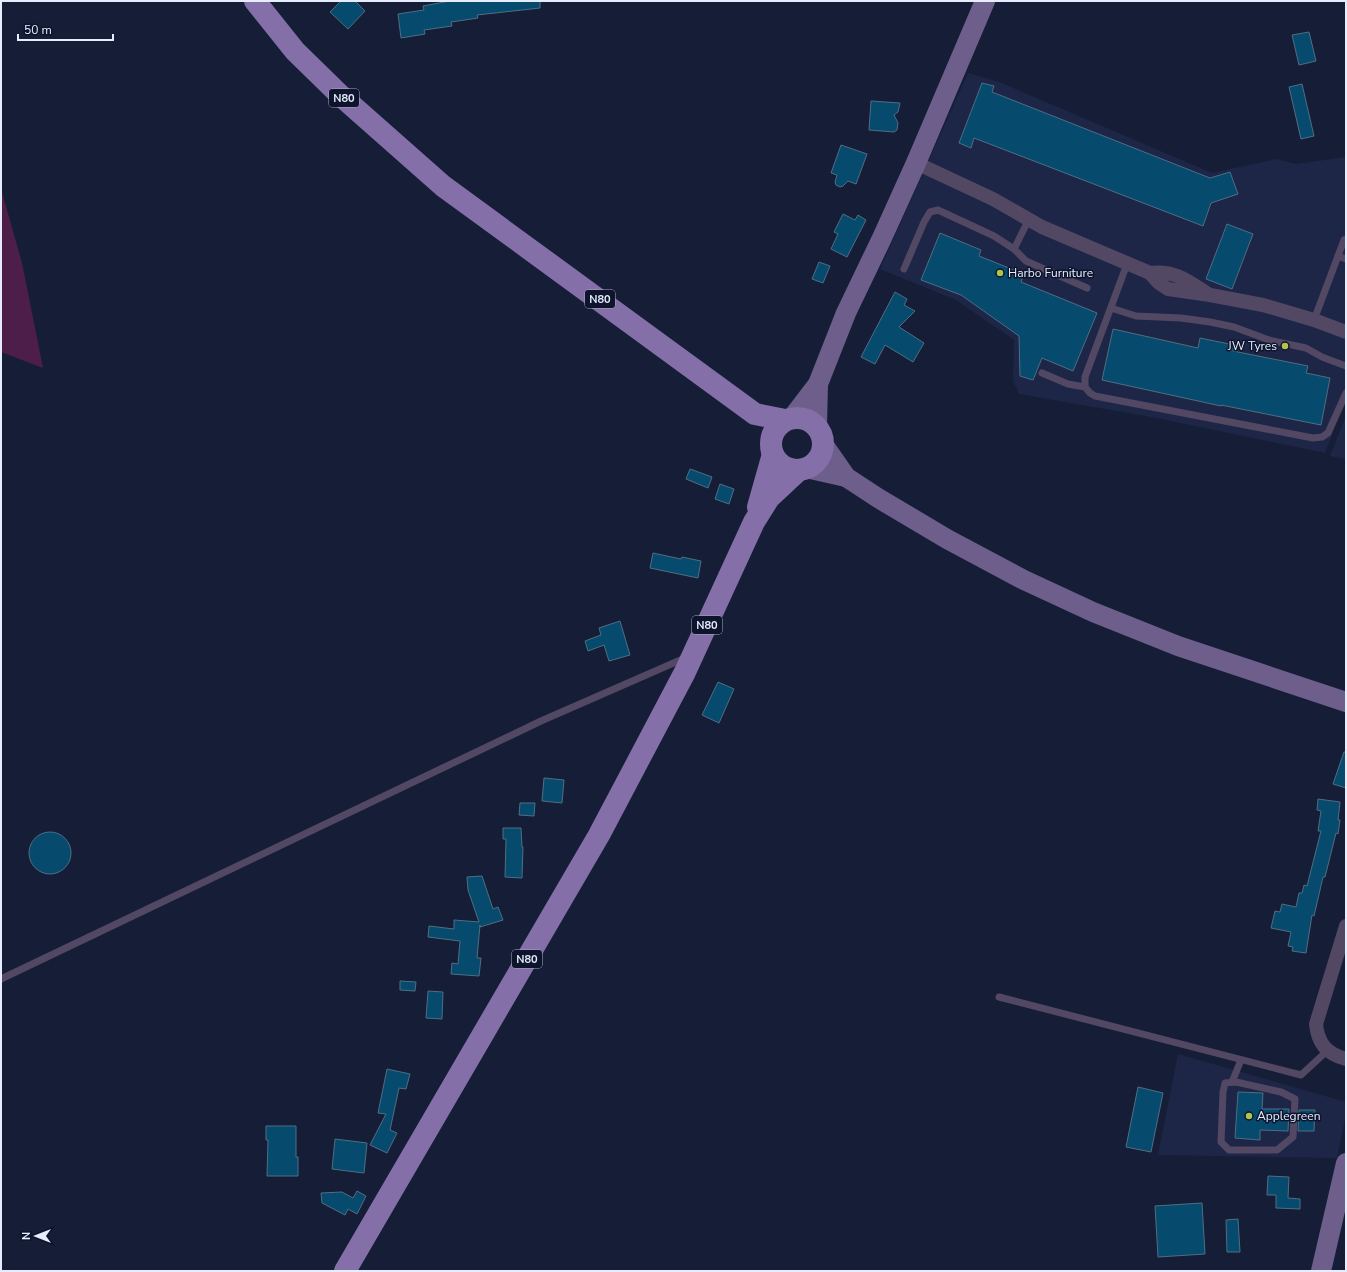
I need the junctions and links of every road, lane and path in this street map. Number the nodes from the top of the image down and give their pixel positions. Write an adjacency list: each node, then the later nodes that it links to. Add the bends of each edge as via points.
1 (255, 1): 20 (main road, N80, via 300,56 443,186)
2 (985, 1): 3 (main road)
3 (916, 163): 4 (street); 17 (main road, via 846,313)
4 (1029, 219): 6 (lane); 9 (street)
5 (1346, 239): 7 (lane)
6 (1014, 249): 10 (lane, via 994,236 938,210 930,212 924,222); 11 (lane, via 1026,261)
7 (1338, 256): 8 (lane); 13 (lane)
8 (1346, 259)
9 (1128, 264): 12 (lane); 13 (street, via 1150,273 1168,289 1263,305)
10 (904, 269)
11 (1087, 288)
12 (1111, 308): 15 (lane, via 1136,316 1181,318 1234,327 1269,340 1306,348); 18 (lane, via 1085,377)
13 (1314, 320): 14 (street)
14 (1346, 332)
15 (1346, 366)
16 (1042, 373): 18 (lane, via 1068,384)
17 (818, 384): 21 (main road); 22 (main road)
18 (1085, 387): 19 (lane, via 1095,396 1313,438 1328,433)
19 (1346, 394)
20 (755, 414): 21 (main road, N80); 23 (main road, N80)
21 (789, 419): 22 (main road, N80, via 806,419); 23 (main road, N80, via 775,429 772,435)
22 (820, 435): 24 (main road, N80, via 822,452 818,459); 25 (main road)
23 (772, 448): 24 (main road, N80, via 777,461 784,467); 26 (main road, N80)
24 (802, 469): 25 (main road); 26 (main road, N80, via 769,498)
25 (846, 477): 28 (main road, via 947,539 1024,580 1093,612 1178,646)
26 (754, 522): 27 (main road, N80)
27 (693, 655): 30 (lane, via 541,721); 37 (main road, N80, via 599,835)
28 (1346, 702)
29 (1346, 926): 32 (street, via 1316,1024 1317,1034)
30 (1, 978)
31 (999, 997): 33 (lane)
32 (1327, 1051): 33 (lane, via 1301,1075); 34 (street)
33 (1241, 1060): 35 (lane)
34 (1346, 1060)
35 (1232, 1082): 35 (lane, via 1281,1092 1295,1099 1294,1137 1278,1150 1229,1150 1221,1142 1223,1092 1225,1083)
36 (1346, 1163): 38 (main road)
37 (345, 1271)
38 (1321, 1271)

